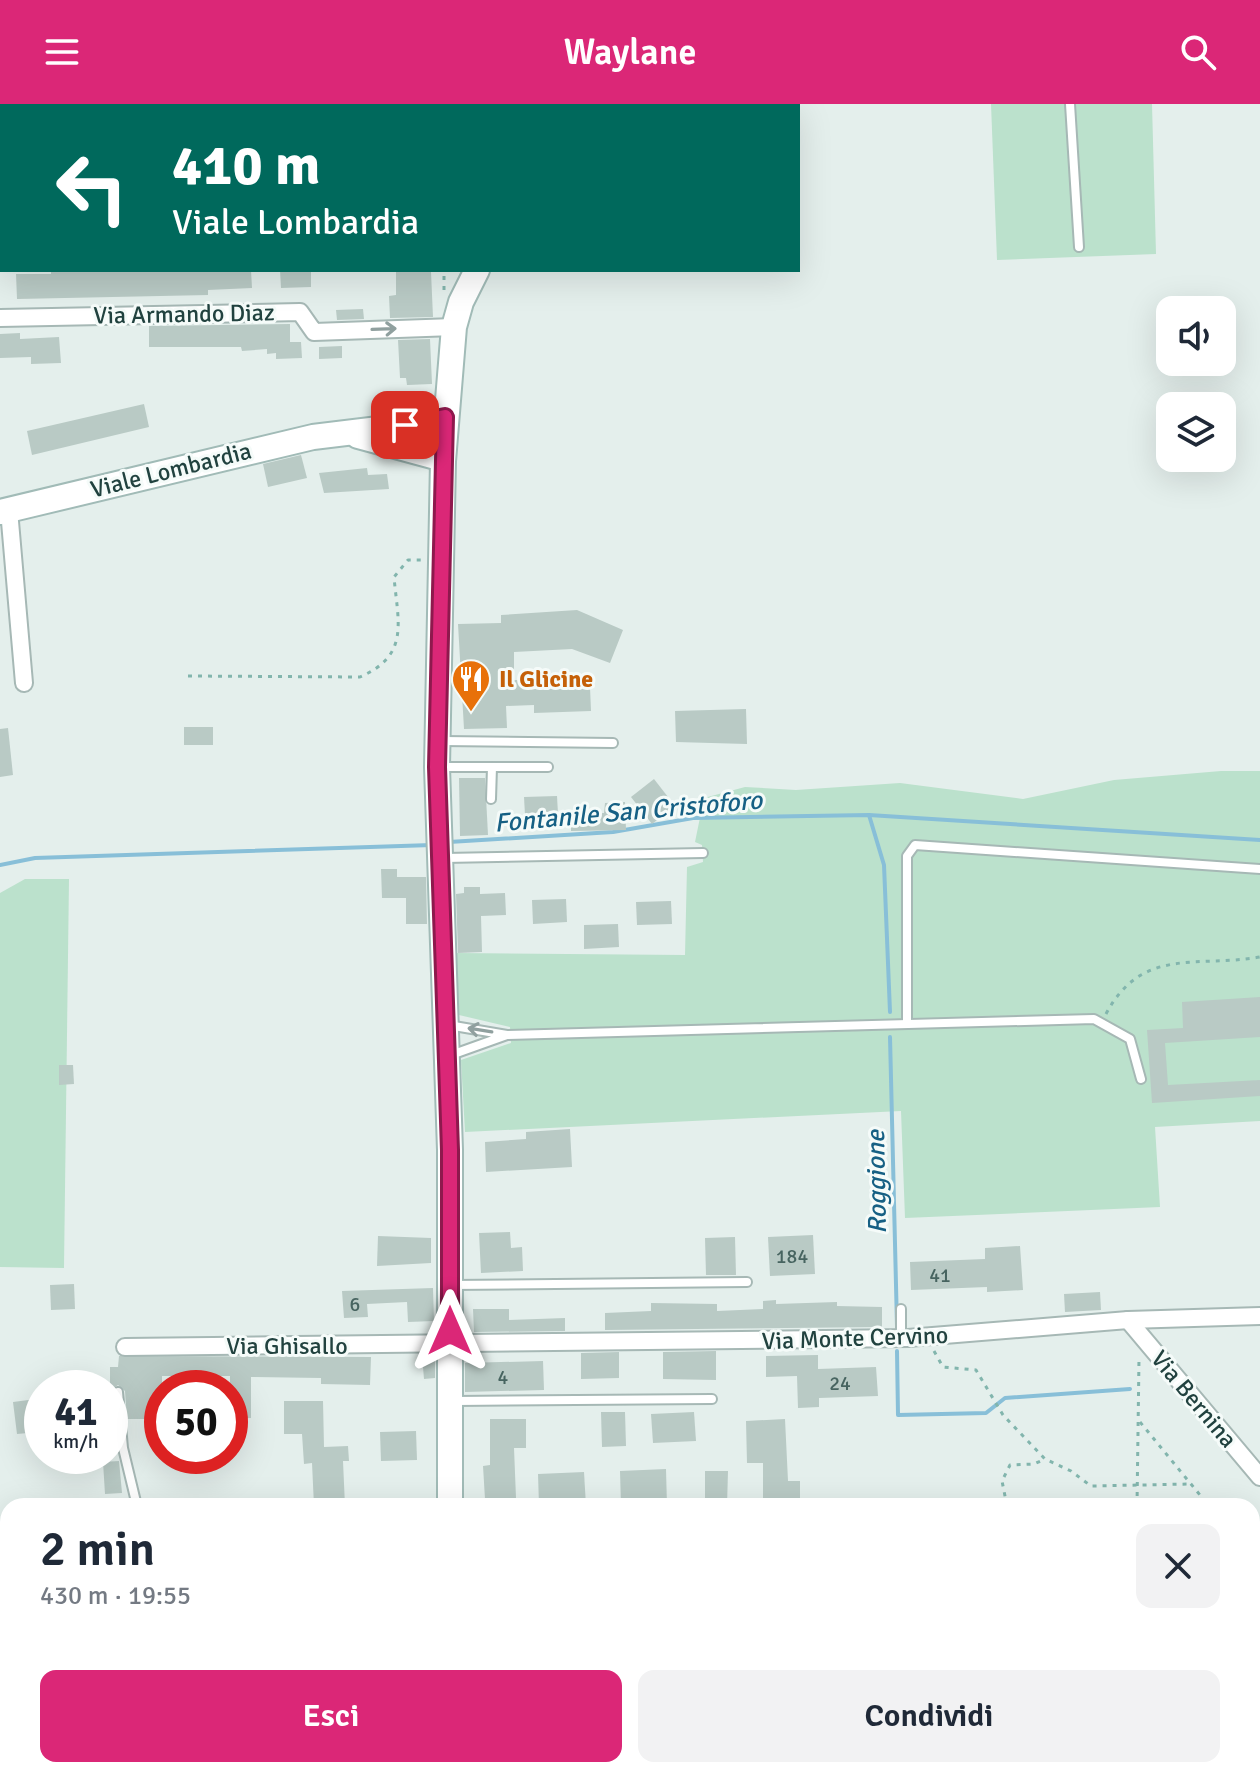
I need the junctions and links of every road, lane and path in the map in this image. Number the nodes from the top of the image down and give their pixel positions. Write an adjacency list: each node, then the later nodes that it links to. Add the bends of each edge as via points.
1 (1070, 104): 2 (lane)
2 (1079, 247)
3 (476, 272): 5 (main road)
4 (0, 318): 5 (street, Via Armando Diaz, one-way to 5, via 300,312 314,332)
5 (454, 327): 6 (main road)
6 (445, 417): 7 (main road, Viale Lombardia); 8 (main road)
7 (344, 432): 8 (main road, Viale Lombardia); 9 (main road, Viale Lombardia, via 225,455)
8 (443, 459): 10 (main road)
9 (4, 511): 12 (street)
10 (441, 560): 11 (path, via 408,560 394,577 399,638 392,657 379,669 360,677); 13 (main road)
11 (188, 676)
12 (24, 683)
13 (437, 741): 14 (lane); 15 (main road)
14 (613, 743)
15 (437, 767): 16 (lane); 19 (main road)
16 (492, 767): 17 (lane); 18 (lane)
17 (548, 767)
18 (491, 799)
19 (440, 848): 20 (lane); 25 (main road)
20 (703, 853)
21 (1260, 869): 24 (lane, via 915,845 907,856)
22 (1260, 957): 23 (path, via 1165,963 1138,975 1116,995)
23 (1102, 1022): 24 (lane); 28 (lane, via 1130,1039)
24 (907, 1024): 26 (lane)
25 (446, 1025): 26 (lane, one-way to 25); 27 (main road)
26 (507, 1035): 27 (lane)
27 (447, 1057): 30 (main road)
28 (1141, 1079)
29 (747, 1282): 30 (lane)
30 (450, 1285): 35 (main road)
31 (901, 1309): 34 (lane)
32 (1260, 1316): 33 (street, Via Monte Cervino)
33 (1128, 1320): 34 (street, Via Monte Cervino); 43 (street, Via Bernina)
34 (905, 1338): 35 (street, Via Monte Cervino); 41 (path, via 914,1345 930,1344 943,1367 976,1370 1003,1415)
35 (450, 1346): 36 (street, Via Ghisallo); 39 (main road)
36 (125, 1347)
37 (1139, 1350): 40 (path)
38 (712, 1399): 39 (lane)
39 (450, 1402): 47 (main road)
40 (1138, 1421): 44 (path); 45 (path)
41 (1045, 1459): 45 (path, via 1091,1486); 48 (path, via 1010,1465 1002,1481)
42 (128, 1469): 46 (lane)
43 (1260, 1477)
44 (1190, 1484): 45 (path); 50 (path)
45 (1138, 1485): 49 (path)
46 (135, 1498)
47 (450, 1498)
48 (1005, 1498)
49 (1137, 1498)
50 (1202, 1498)

